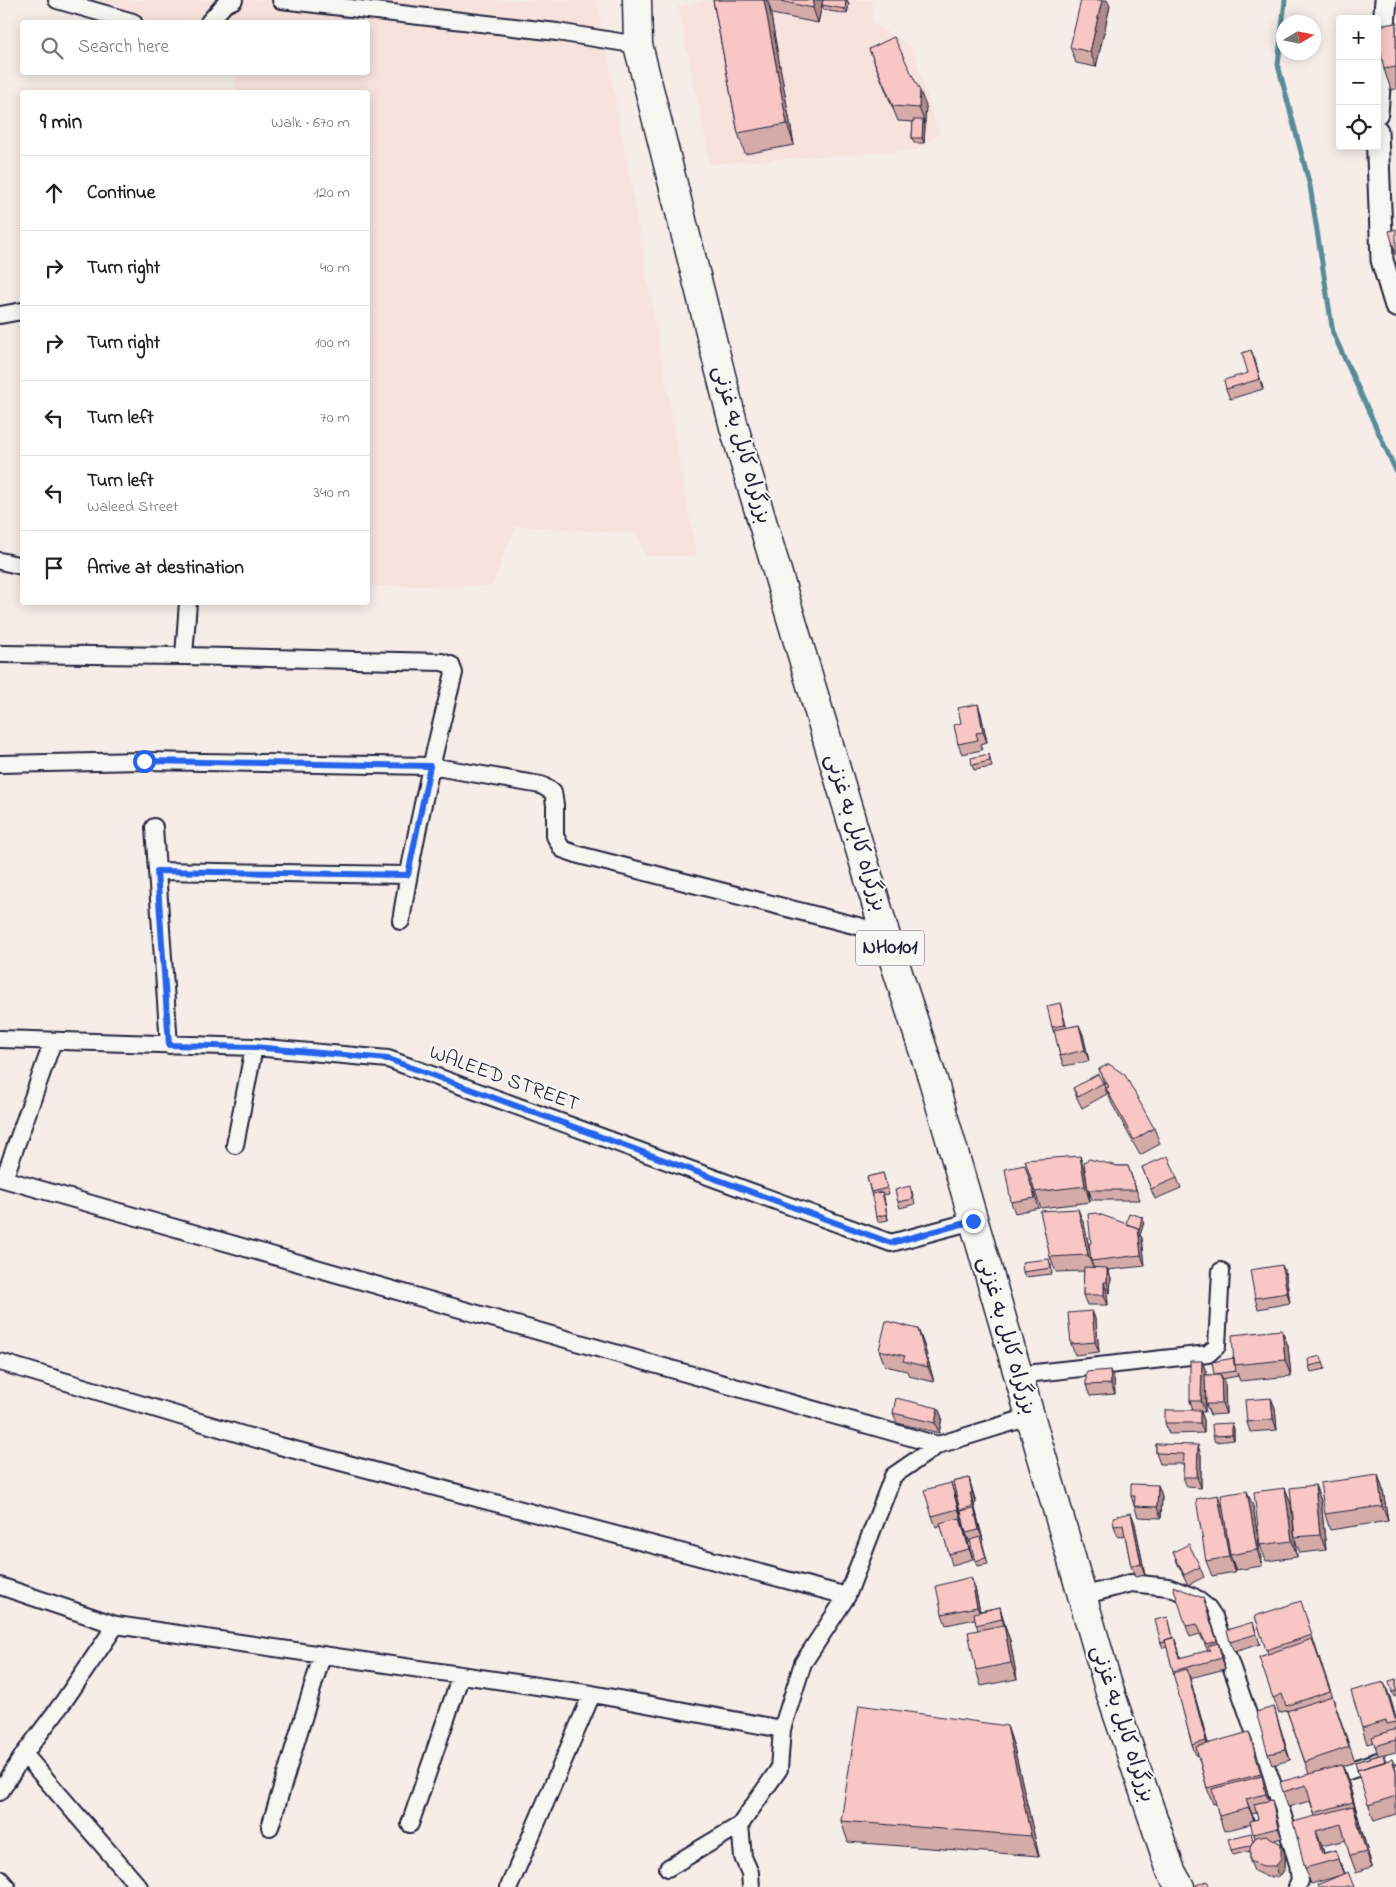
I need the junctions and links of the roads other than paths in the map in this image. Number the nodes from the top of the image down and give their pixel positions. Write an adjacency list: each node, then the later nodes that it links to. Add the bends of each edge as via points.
1 (57, 0): 6 (street)
2 (234, 0): 7 (street, via 225,4)
3 (281, 0): 8 (street, via 557,32)
4 (637, 0): 8 (highway, بزرگراه کابل به غزنی / NH0101)
5 (1386, 0): 9 (street)
6 (126, 20)
7 (211, 20)
8 (638, 45): 25 (highway, بزرگراه کابل به غزنی / NH0101, via 734,427)
9 (1378, 105)
10 (1378, 150): 11 (street, via 1382,260)
11 (1396, 306)
12 (20, 311): 13 (street)
13 (0, 314)
14 (0, 561): 15 (street)
15 (20, 566)
16 (188, 605): 18 (street)
17 (0, 654): 18 (street)
18 (184, 656): 20 (street, via 451,664 454,673)
19 (0, 764): 20 (street, via 144,761)
20 (430, 766): 23 (street); 25 (street, via 542,785 553,792 555,836 562,849)
21 (154, 827): 22 (street)
22 (157, 871): 23 (street); 28 (street)
23 (408, 875): 24 (street)
24 (401, 921)
25 (885, 932): 32 (highway, بزرگراه کابل به غزنی / NH0101, via 933,1080)
26 (0, 1040): 27 (street, WALEED STREET)
27 (53, 1041): 28 (street, WALEED STREET); 31 (street)
28 (169, 1045): 29 (street, WALEED STREET)
29 (254, 1047): 30 (street); 32 (street, WALEED STREET, via 388,1059 891,1243)
30 (235, 1145)
31 (2, 1179): 37 (street)
32 (973, 1221): 35 (highway, بزرگراه کابل به غزنی / NH0101)
33 (1221, 1271): 35 (street, via 1217,1346 1208,1354)
34 (0, 1362): 39 (street, via 280,1446)
35 (1017, 1375): 36 (highway, بزرگراه کابل به غزنی / NH0101)
36 (1029, 1417): 37 (street); 40 (highway, بزرگراه کابل به غزنی / NH0101)
37 (938, 1444): 39 (street, via 894,1476)
38 (0, 1586): 41 (street)
39 (846, 1596): 45 (street, via 804,1663)
40 (1082, 1596): 51 (street, via 1131,1583 1168,1587 1194,1597 1208,1608 1214,1616); 61 (highway, بزرگراه کابل به غزنی / NH0101, via 1113,1701 1171,1870)
41 (116, 1625): 42 (street); 46 (street)
42 (322, 1656): 43 (street); 54 (street)
43 (461, 1674): 44 (street); 52 (street)
44 (592, 1694): 45 (street); 59 (street)
45 (782, 1729): 53 (street, via 779,1769)
46 (24, 1754): 50 (street); 58 (street)
47 (1396, 1755): 48 (street)
48 (1313, 1782)
49 (1295, 1788): 51 (street)
50 (0, 1792)
51 (1276, 1794): 62 (street, via 1298,1864 1300,1881)
52 (410, 1824)
53 (740, 1825): 55 (street); 60 (street, via 743,1857 750,1873)
54 (270, 1827)
55 (668, 1868)
56 (0, 1879): 57 (street)
57 (8, 1887)
58 (139, 1887)
59 (508, 1887)
60 (751, 1887)
61 (1180, 1887)
62 (1296, 1887)

